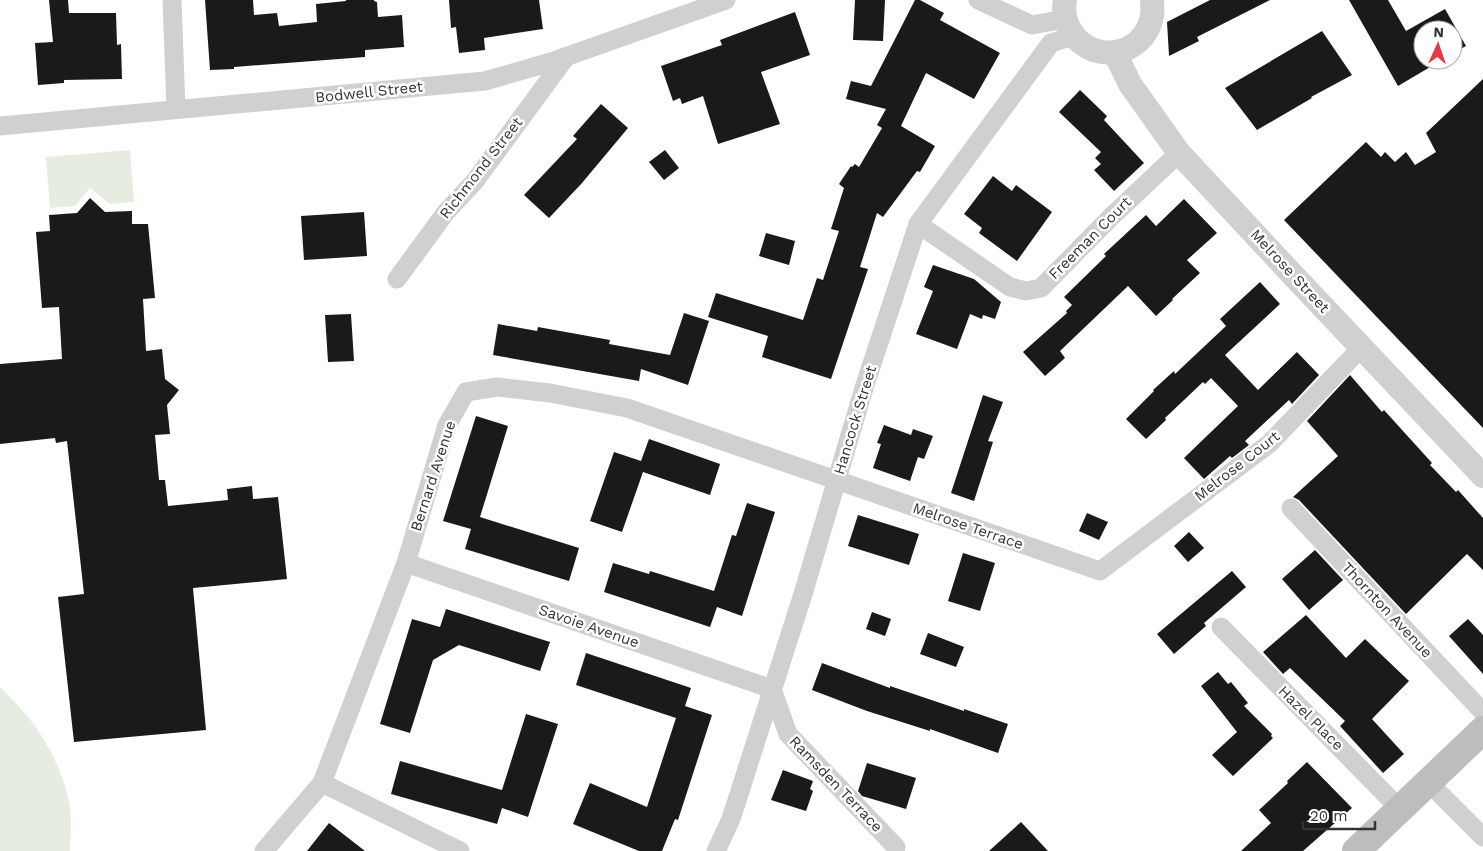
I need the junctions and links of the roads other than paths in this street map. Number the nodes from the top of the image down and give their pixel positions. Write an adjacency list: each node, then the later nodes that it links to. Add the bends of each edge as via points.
1 (172, 0): 8 (street)
2 (726, 0): 7 (street, Bodwell Street)
3 (978, 0): 5 (street, via 1032,25)
4 (1152, 0): 6 (street, via 1152,15 1140,40)
5 (1068, 18): 6 (street, via 1088,48 1101,53); 11 (street, Hancock Street)
6 (1115, 53): 10 (street, Melrose Street, via 1130,84)
7 (566, 57): 8 (street, Bodwell Street, via 485,81); 12 (street, Richmond Street, via 475,181 446,212)
8 (176, 109): 9 (street, Bodwell Street)
9 (0, 126)
10 (1179, 153): 11 (street, Freeman Court, via 1041,288 1026,291 1010,288); 13 (street, Melrose Street)
11 (918, 224): 15 (street, Hancock Street)
12 (397, 279)
13 (1361, 348): 14 (street, Melrose Street); 18 (street, Melrose Court, via 1270,443)
14 (1483, 476)
15 (836, 480): 17 (street, Bernard Avenue, via 627,408 497,386 466,392 447,425); 18 (street, Melrose Terrace); 20 (street, Hancock Street)
16 (1291, 508): 21 (street, Thornton Avenue)
17 (406, 563): 20 (street, Savoie Avenue); 24 (street, Bernard Avenue)
18 (1100, 571)
19 (1221, 627): 25 (street, Hazel Place)
20 (772, 689): 27 (street, Ramsden Terrace, via 788,734); 30 (street, Hancock Street, via 731,819)
21 (1483, 712)
22 (1483, 730): 23 (main road)
23 (1428, 782): 25 (main road); 26 (street)
24 (322, 783): 28 (street, Bernard Avenue); 29 (street)
25 (1400, 809): 31 (main road)
26 (1483, 837)
27 (896, 847)
28 (264, 851)
29 (460, 851)
30 (716, 851)
31 (1356, 851)

